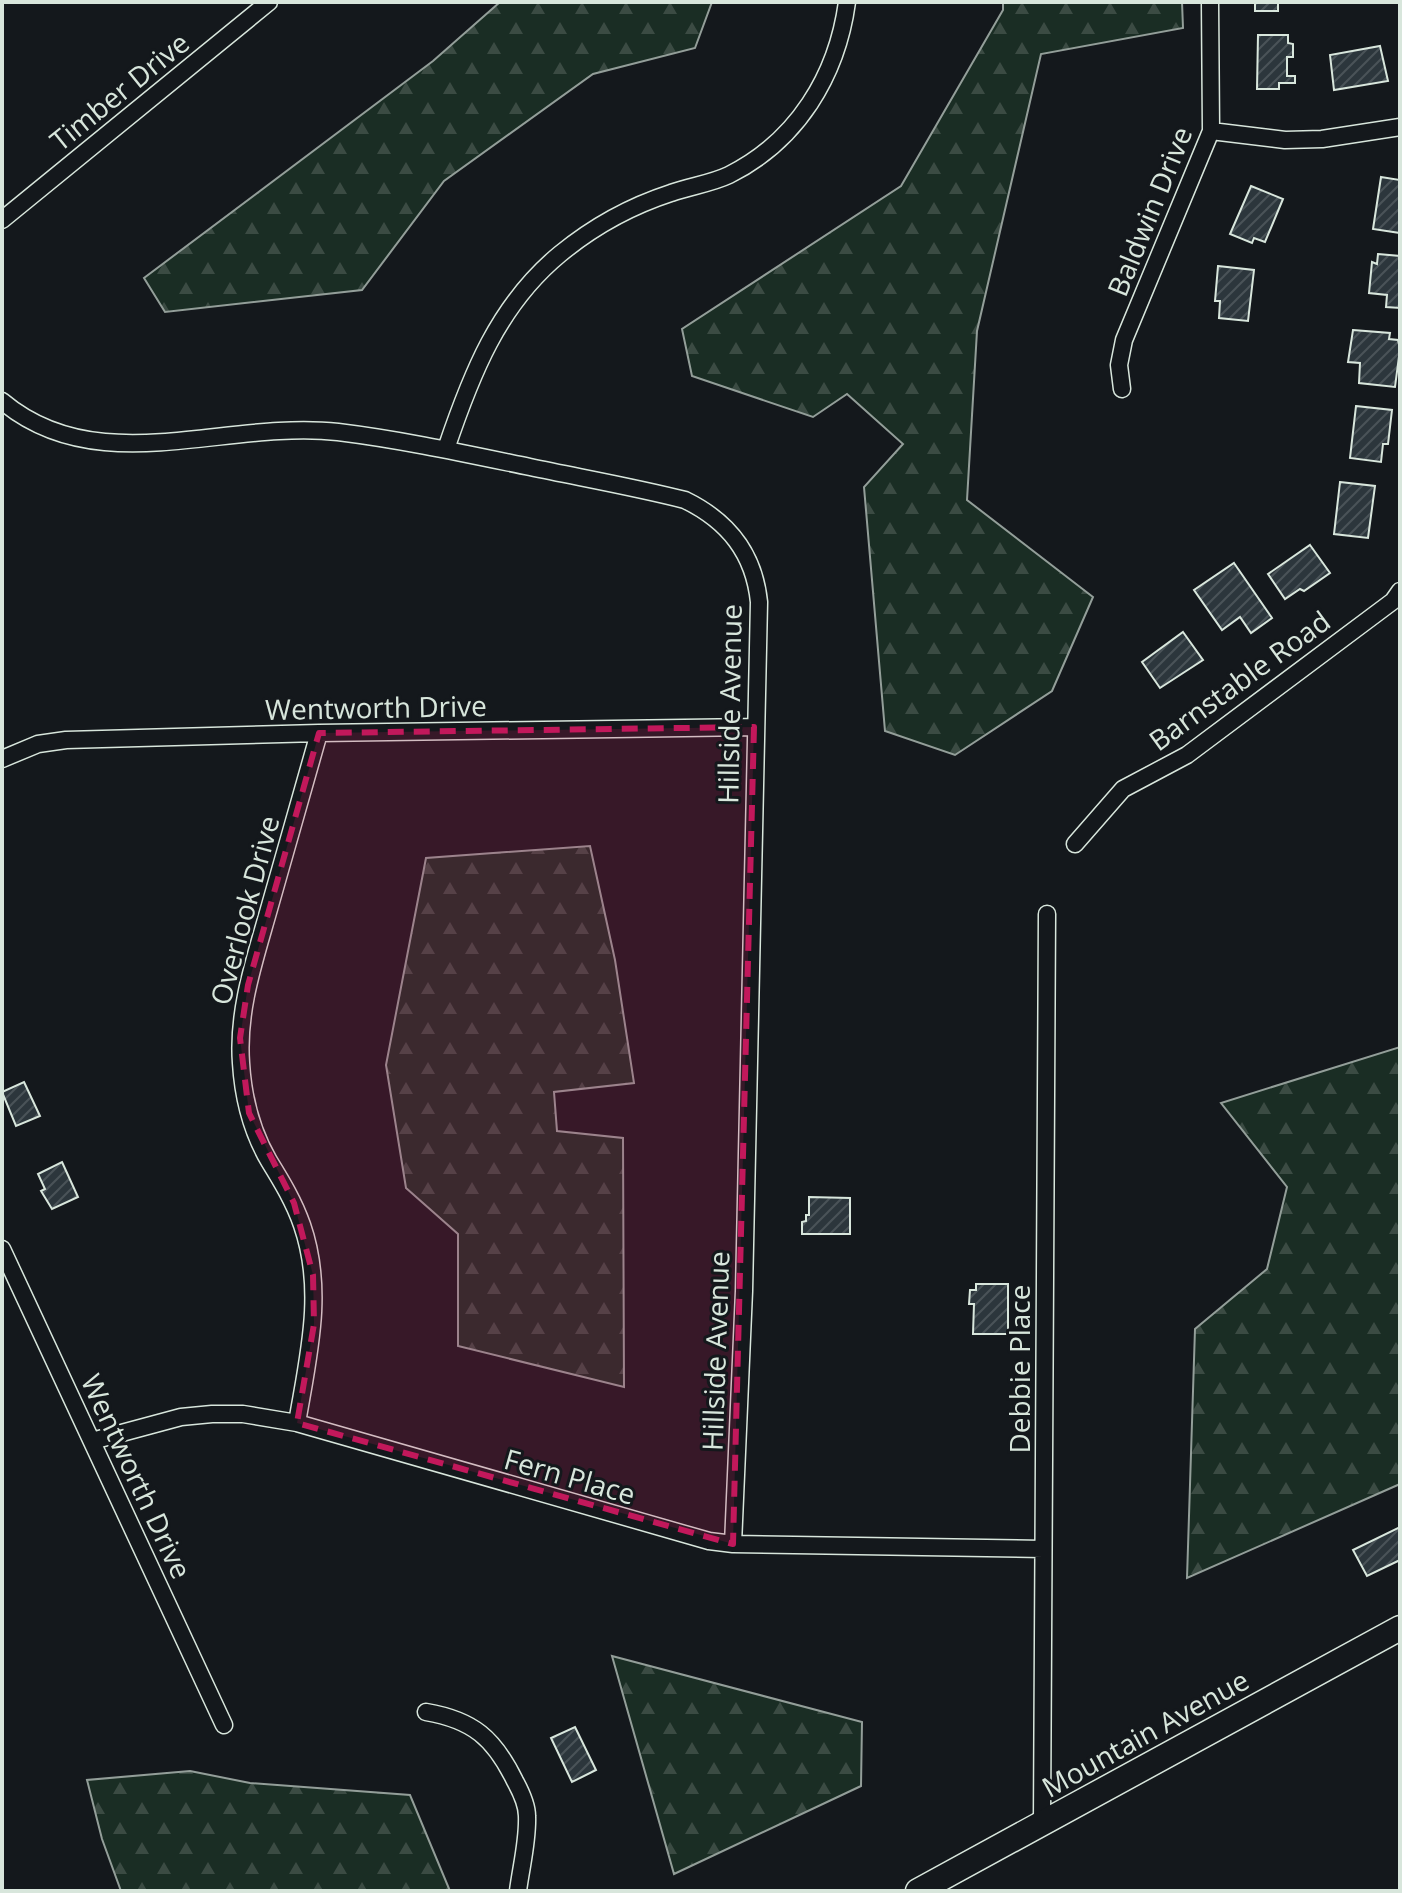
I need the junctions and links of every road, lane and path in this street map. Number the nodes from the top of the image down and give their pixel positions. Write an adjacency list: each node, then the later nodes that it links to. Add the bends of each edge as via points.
1 (269, 2): 6 (street, Timber Drive)
2 (847, 2): 9 (street, via 823,83 774,144 728,175 613,217 534,278 478,360)
3 (1210, 2): 5 (street, Baldwin Drive)
4 (1400, 127): 5 (street, via 1285,140)
5 (1211, 131): 7 (street, Baldwin Drive, via 1124,340)
6 (2, 220)
7 (1122, 389)
8 (2, 401): 9 (street, Hillside Avenue, via 50,431 103,444 296,429)
9 (446, 449): 11 (street, Hillside Avenue, via 663,494 716,517 746,553 757,586)
10 (1398, 600): 14 (street, Barnstable Road, via 1187,755 1123,789)
11 (754, 727): 12 (street, Wentworth Drive); 19 (street, Hillside Avenue, via 744,1291)
12 (319, 733): 13 (street, Wentworth Drive, via 66,740 38,744); 17 (street, Overlook Drive, via 248,985 240,1038 249,1113 294,1203 313,1275 314,1324)
13 (2, 759)
14 (1075, 844)
15 (1047, 914): 20 (street, Debbie Place)
16 (2, 1249): 18 (street, Wentworth Drive)
17 (297, 1423): 18 (street, Fern Place, via 212,1414); 19 (street, Fern Place, via 671,1532)
18 (92, 1441): 23 (street, Wentworth Drive)
19 (733, 1544): 20 (street, Fern Place)
20 (1043, 1549): 24 (street, Debbie Place)
21 (1400, 1628): 24 (main road, Mountain Avenue)
22 (426, 1712): 25 (street, via 447,1715 479,1731 514,1778 527,1814)
23 (224, 1725)
24 (1042, 1823): 26 (main road, Mountain Avenue)
25 (518, 1891)
26 (918, 1891)

